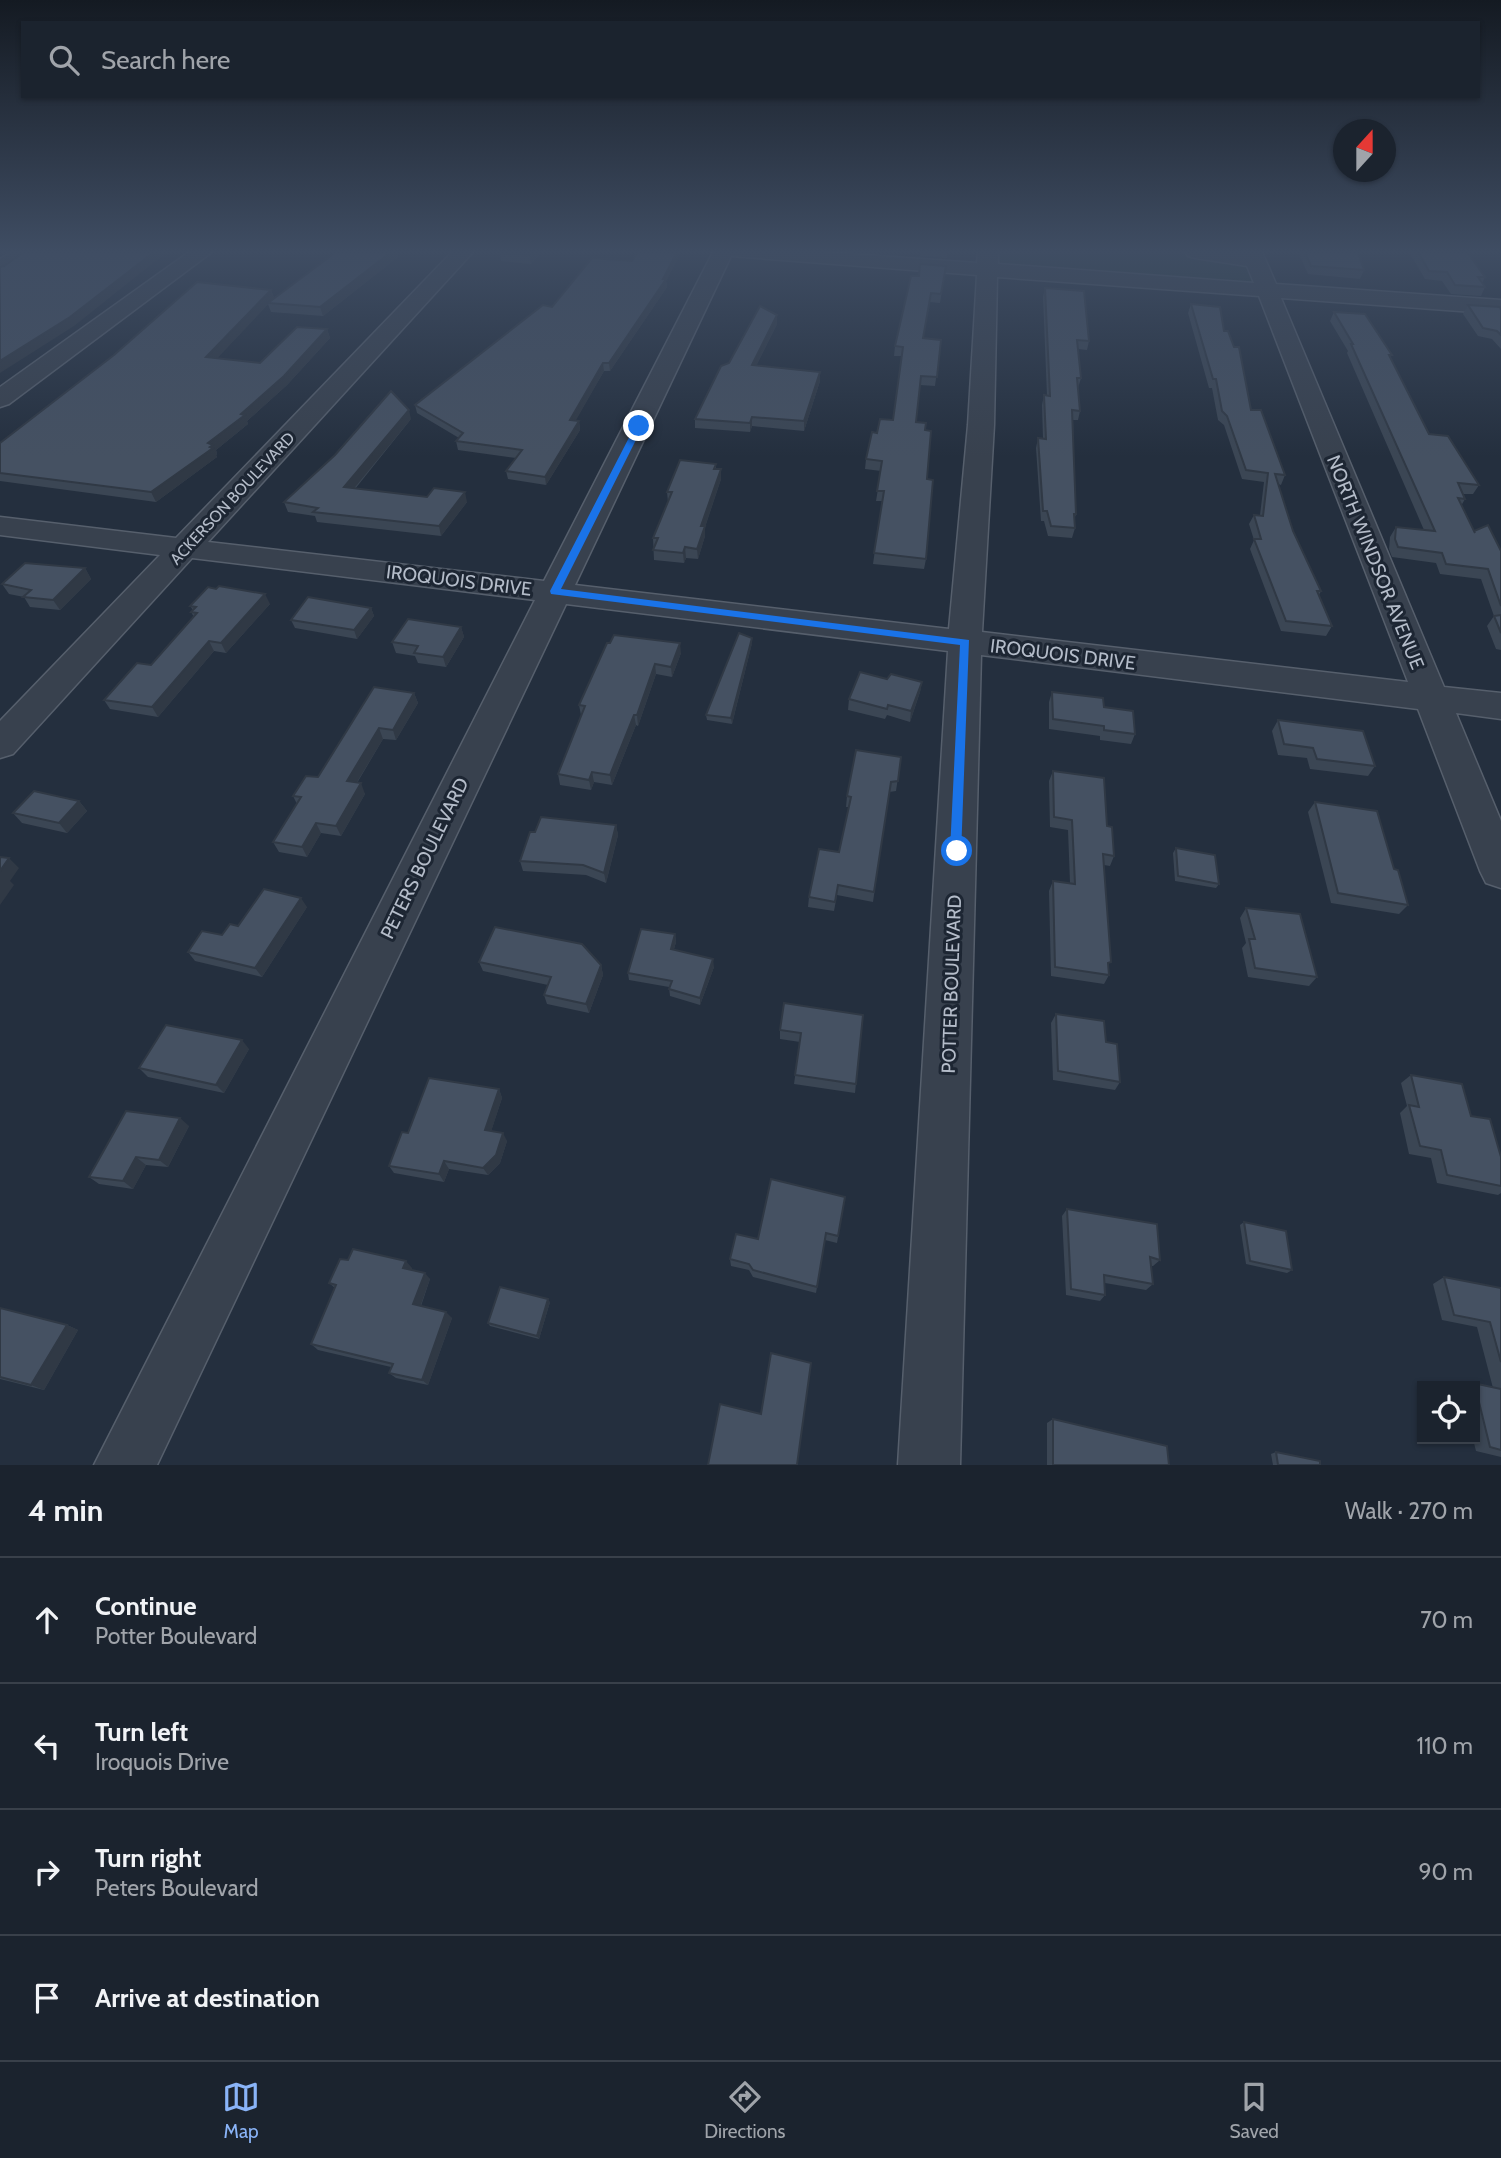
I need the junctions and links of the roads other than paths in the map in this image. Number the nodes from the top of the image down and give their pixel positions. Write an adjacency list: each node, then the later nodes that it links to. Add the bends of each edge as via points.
1 (108, 320): 6 (street)
2 (399, 320): 8 (street, ACKERSON BOULEVARD)
3 (690, 320): 9 (street, PETERS BOULEVARD)
4 (985, 320): 10 (street, POTTER BOULEVARD)
5 (1280, 320): 11 (street, NORTH WINDSOR AVENUE)
6 (0, 399)
7 (0, 526): 8 (street, IROQUOIS DRIVE)
8 (185, 548): 9 (street, IROQUOIS DRIVE); 13 (street, ACKERSON BOULEVARD)
9 (555, 591): 10 (street, IROQUOIS DRIVE); 15 (street, PETERS BOULEVARD)
10 (965, 642): 11 (street, IROQUOIS DRIVE); 16 (street, POTTER BOULEVARD)
11 (1431, 698): 12 (street, IROQUOIS DRIVE); 14 (street, NORTH WINDSOR AVENUE)
12 (1501, 706)
13 (0, 744)
14 (1501, 871)
15 (125, 1465)
16 (929, 1465)

